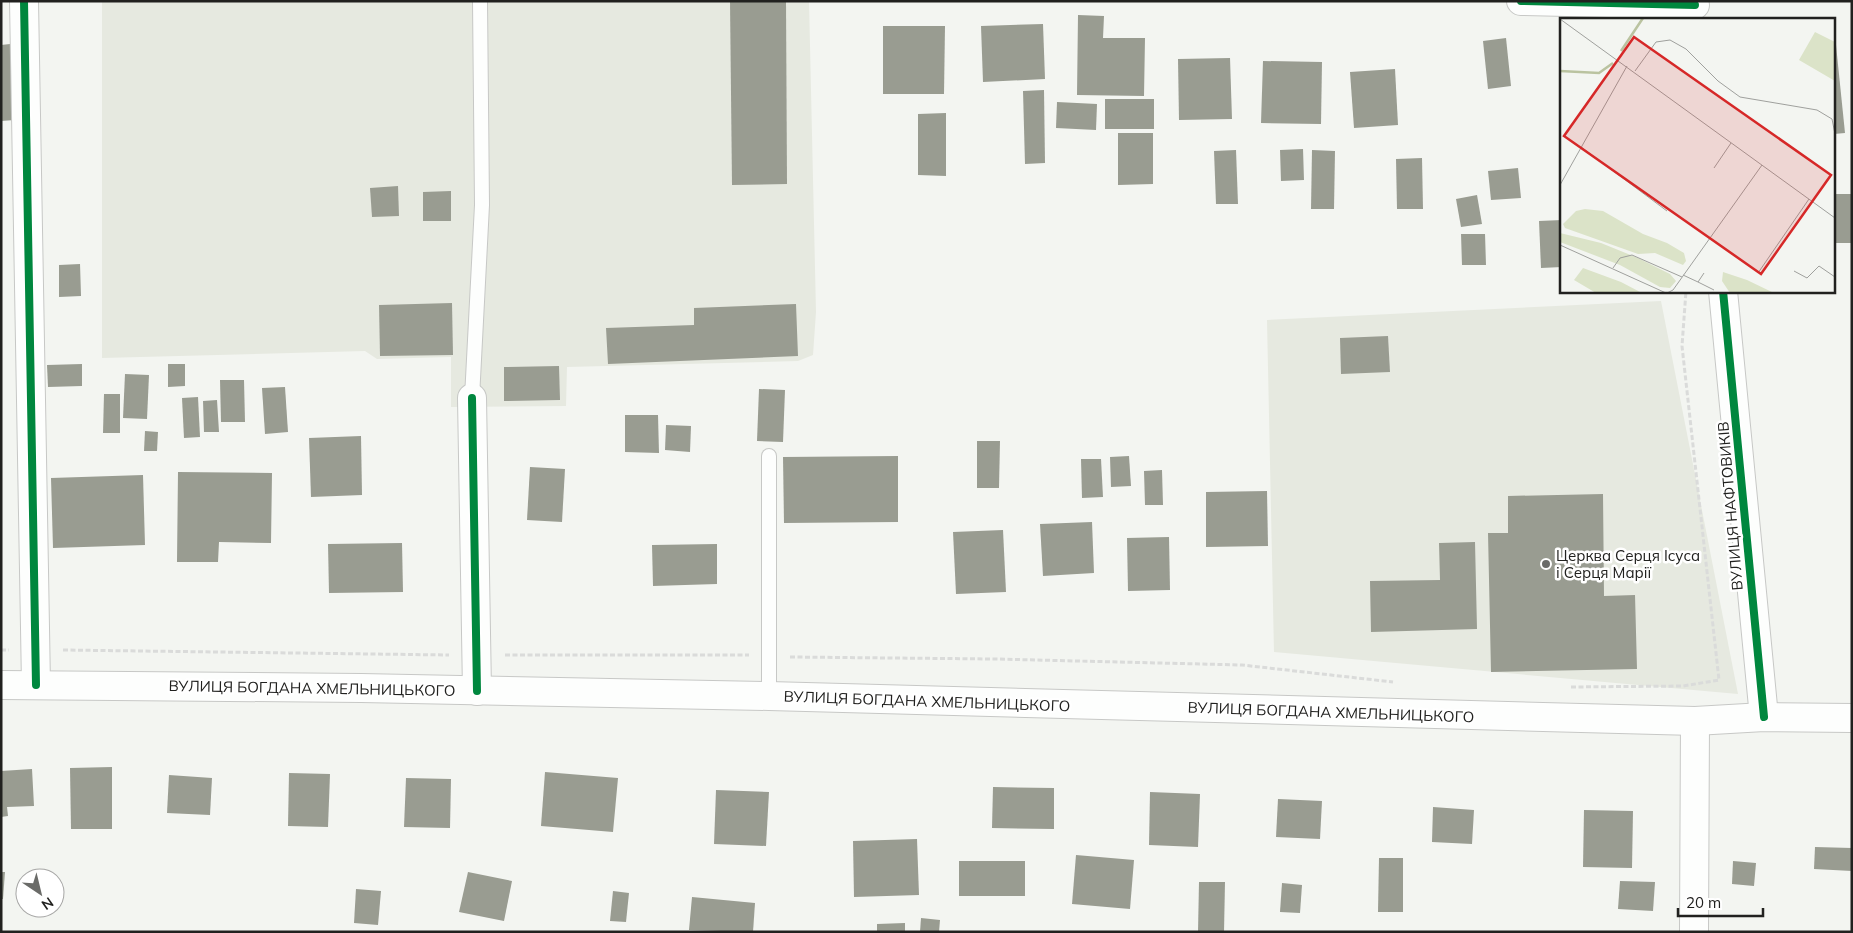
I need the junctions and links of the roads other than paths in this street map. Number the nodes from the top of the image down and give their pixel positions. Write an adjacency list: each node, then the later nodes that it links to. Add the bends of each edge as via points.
1 (24, 1): 9 (main road)
2 (480, 1): 6 (lane, via 482,205)
3 (1521, 1): 4 (main road)
4 (1696, 8)
5 (1723, 292): 12 (main road, ВУЛИЦЯ НАФТОВИКІВ)
6 (472, 398): 10 (main road)
7 (769, 456): 11 (lane)
8 (1, 685): 9 (main road, ВУЛИЦЯ БОГДАНА ХМЕЛЬНИЦЬКОГО)
9 (36, 685): 10 (main road, ВУЛИЦЯ БОГДАНА ХМЕЛЬНИЦЬКОГО)
10 (477, 691): 11 (main road, ВУЛИЦЯ БОГДАНА ХМЕЛЬНИЦЬКОГО)
11 (769, 696): 14 (main road, ВУЛИЦЯ БОГДАНА ХМЕЛЬНИЦЬКОГО)
12 (1764, 718): 13 (main road, ВУЛИЦЯ БОГДАНА ХМЕЛЬНИЦЬКОГО); 14 (main road, ВУЛИЦЯ БОГДАНА ХМЕЛЬНИЦЬКОГО)
13 (1852, 718)
14 (1695, 721): 15 (main road)
15 (1694, 932)

